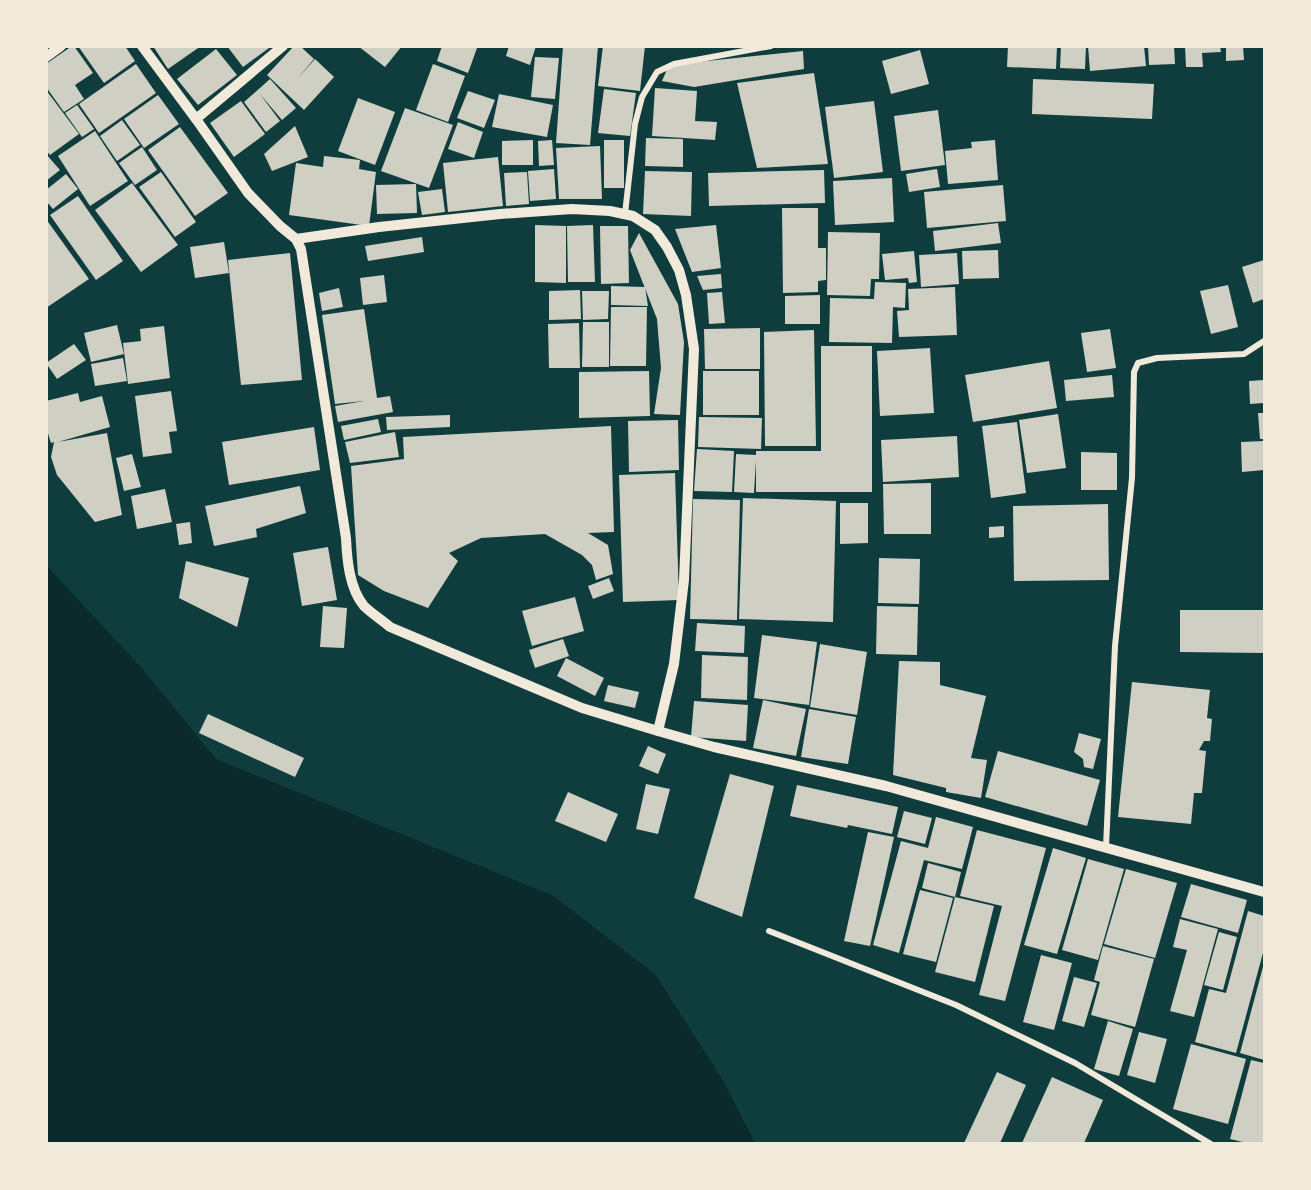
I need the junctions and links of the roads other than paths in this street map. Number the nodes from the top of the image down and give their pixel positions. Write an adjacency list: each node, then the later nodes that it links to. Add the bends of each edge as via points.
1 (61, 46): 5 (street)
2 (142, 46): 6 (street)
3 (283, 46): 6 (street)
4 (771, 46): 7 (street, via 674,64 657,72 642,97 635,124)
5 (46, 57)
6 (196, 119): 8 (street, via 248,193)
7 (625, 214): 8 (street, via 572,209 500,214); 10 (street, via 655,230 667,246 686,295 694,349 684,580 674,664)
8 (296, 239): 10 (street, via 301,249 347,559 363,605 390,627 582,708)
9 (1264, 341): 11 (street, via 1244,354 1157,358 1138,363 1134,372 1132,478 1115,646)
10 (658, 731): 11 (street, via 886,786)
11 (1106, 847): 12 (street)
12 (1264, 892)
13 (769, 931): 14 (street, via 978,1016 1075,1063)
14 (1211, 1143)

